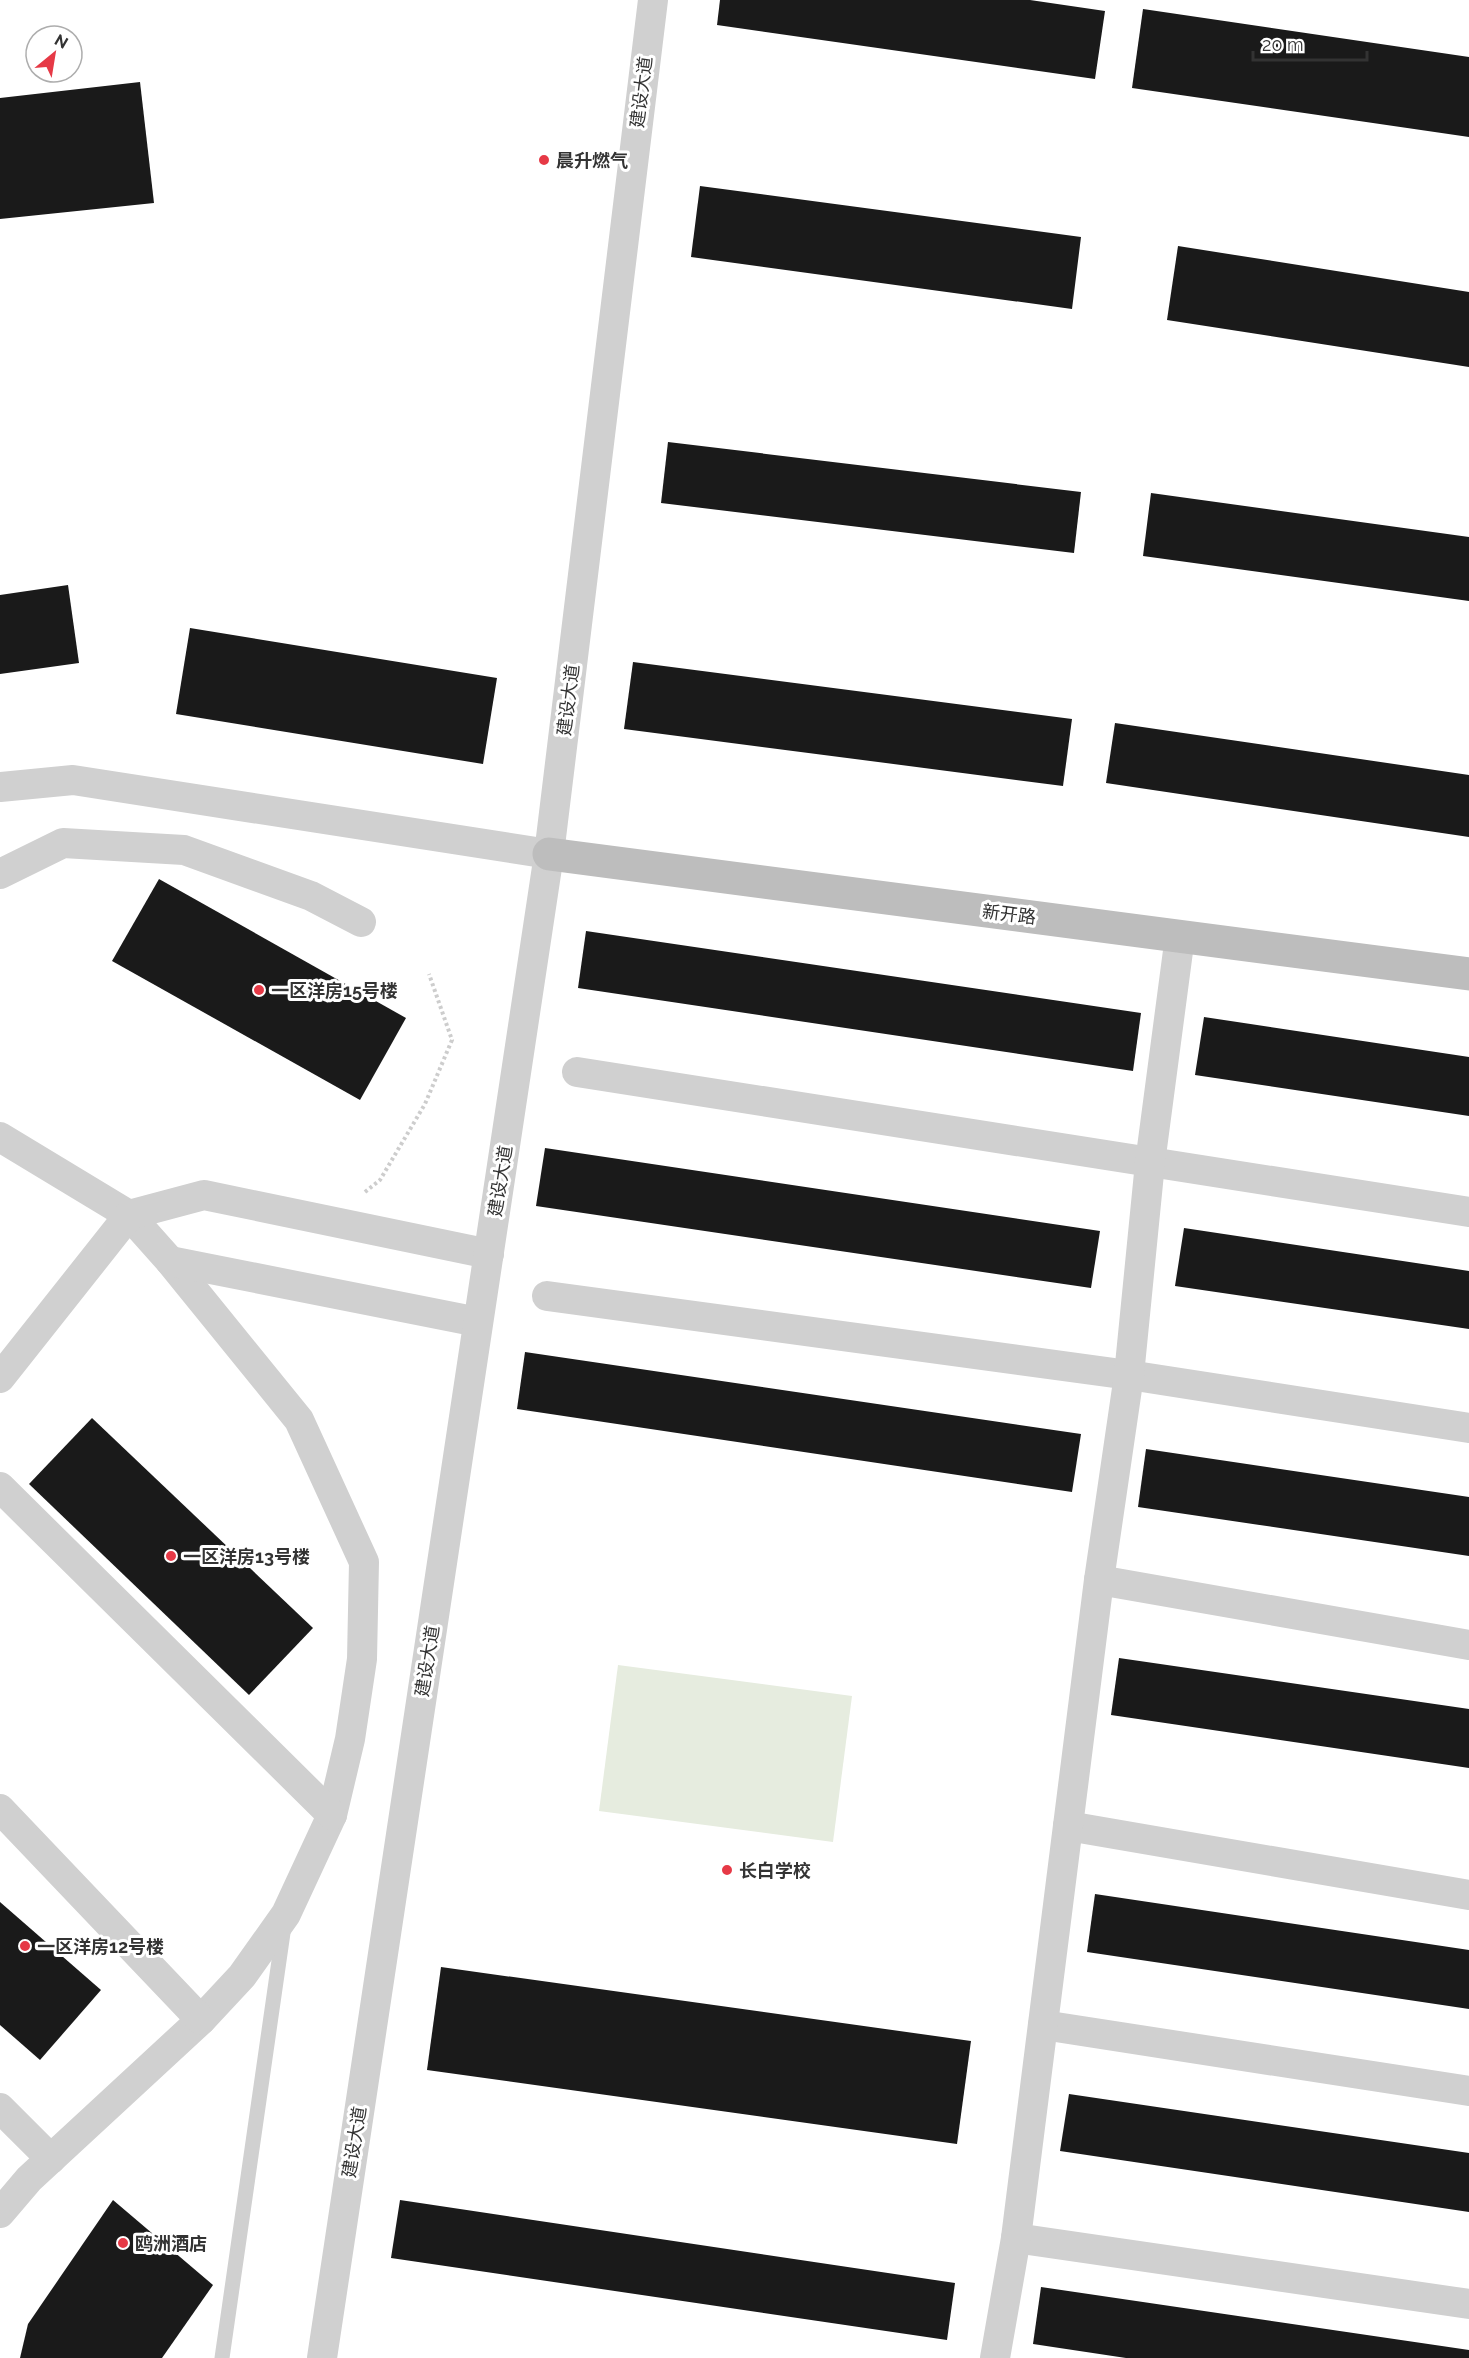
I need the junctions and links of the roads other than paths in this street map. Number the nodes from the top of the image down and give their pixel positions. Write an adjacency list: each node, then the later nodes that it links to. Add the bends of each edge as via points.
1 (652, 0): 3 (street, 建设大道)
2 (0, 787): 3 (street, via 73,780)
3 (549, 854): 6 (street, 新开路); 13 (street, 建设大道)
4 (0, 874): 5 (street, via 63,843 184,850 311,896)
5 (361, 922)
6 (1179, 936): 7 (street, 新开路); 10 (street)
7 (1469, 974)
8 (578, 1072): 10 (street)
9 (0, 1137): 12 (street)
10 (1150, 1163): 11 (street); 17 (street)
11 (1469, 1212)
12 (129, 1215): 13 (street, via 204,1195); 14 (street); 18 (street)
13 (489, 1254): 16 (street, 建设大道)
14 (170, 1261): 16 (street); 24 (street, via 299,1420 363,1562 362,1659 350,1739)
15 (547, 1296): 17 (street)
16 (478, 1322): 37 (street, 建设大道)
17 (1129, 1375): 19 (street); 21 (street)
18 (0, 1378)
19 (1469, 1428)
20 (0, 1487): 24 (street)
21 (1099, 1580): 22 (street); 25 (street)
22 (1469, 1645)
23 (0, 1809): 28 (street)
24 (332, 1815): 27 (street)
25 (1068, 1826): 26 (street); 29 (street)
26 (1469, 1895)
27 (286, 1914): 28 (street, via 242,1976); 36 (lane)
28 (201, 2020): 32 (street)
29 (1043, 2025): 30 (street); 34 (street)
30 (1469, 2091)
31 (0, 2108): 32 (street)
32 (51, 2159): 33 (street)
33 (0, 2213)
34 (1016, 2238): 35 (street); 38 (street)
35 (1469, 2304)
36 (222, 2358)
37 (322, 2358)
38 (995, 2358)

